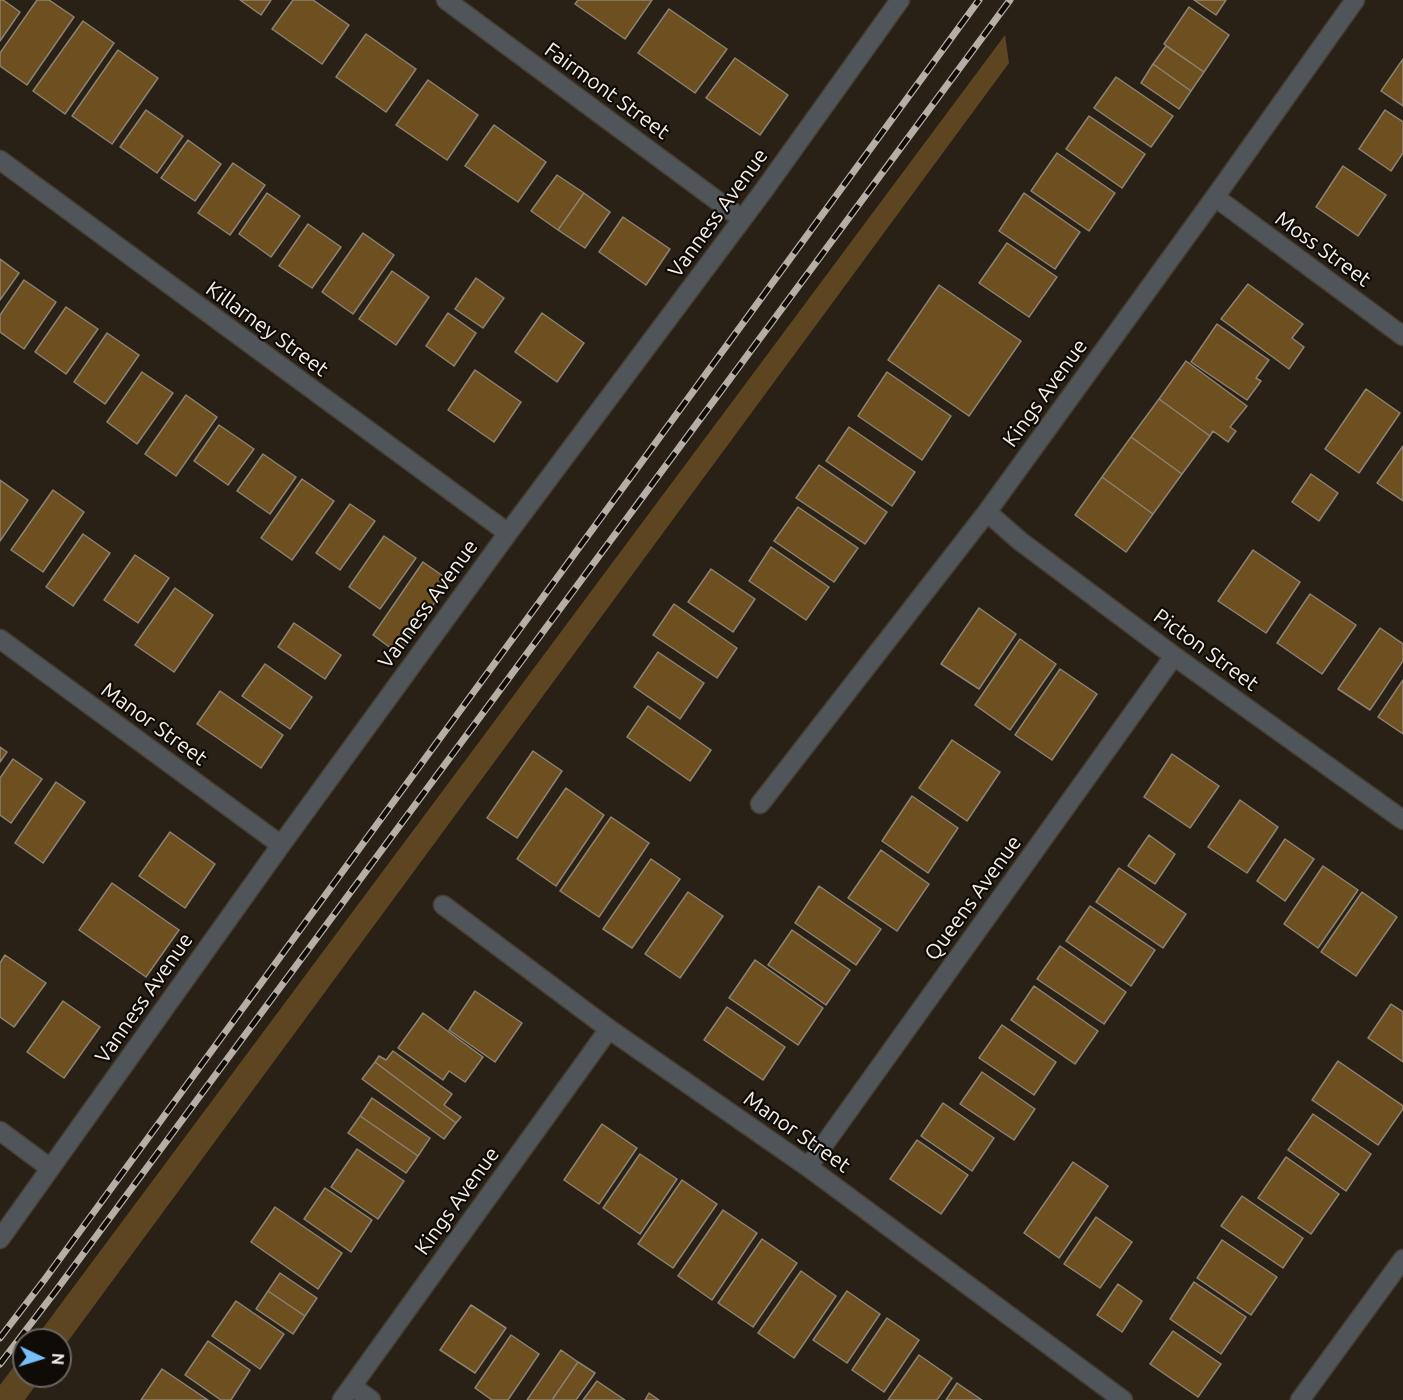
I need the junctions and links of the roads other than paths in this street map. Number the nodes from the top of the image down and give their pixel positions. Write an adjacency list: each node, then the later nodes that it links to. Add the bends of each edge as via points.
1 (446, 0): 6 (street, Fairmont Street)
2 (900, 0): 6 (street, Vanness Avenue)
3 (1355, 0): 5 (street, Kings Avenue)
4 (0, 160): 9 (street, Killarney Street)
5 (1215, 197): 7 (street, Moss Street); 8 (street, Kings Avenue)
6 (742, 219): 9 (street, Vanness Avenue)
7 (1403, 336)
8 (987, 512): 11 (street, Picton Street); 12 (street, Kings Avenue)
9 (508, 533): 14 (street, Vanness Avenue)
10 (0, 639): 14 (street, Manor Street)
11 (1174, 656): 13 (street, Picton Street); 18 (street, Queens Avenue)
12 (760, 804)
13 (1403, 820)
14 (281, 844): 19 (street, Vanness Avenue)
15 (443, 905): 16 (street, Manor Street)
16 (609, 1029): 18 (street, Manor Street); 22 (street, Kings Avenue)
17 (0, 1131): 19 (street)
18 (808, 1167): 24 (street, Manor Street)
19 (50, 1168): 20 (street, Vanness Avenue)
20 (0, 1239)
21 (1403, 1259): 25 (street)
22 (347, 1393): 23 (street)
23 (371, 1400)
24 (1123, 1400)
25 (1300, 1400)

